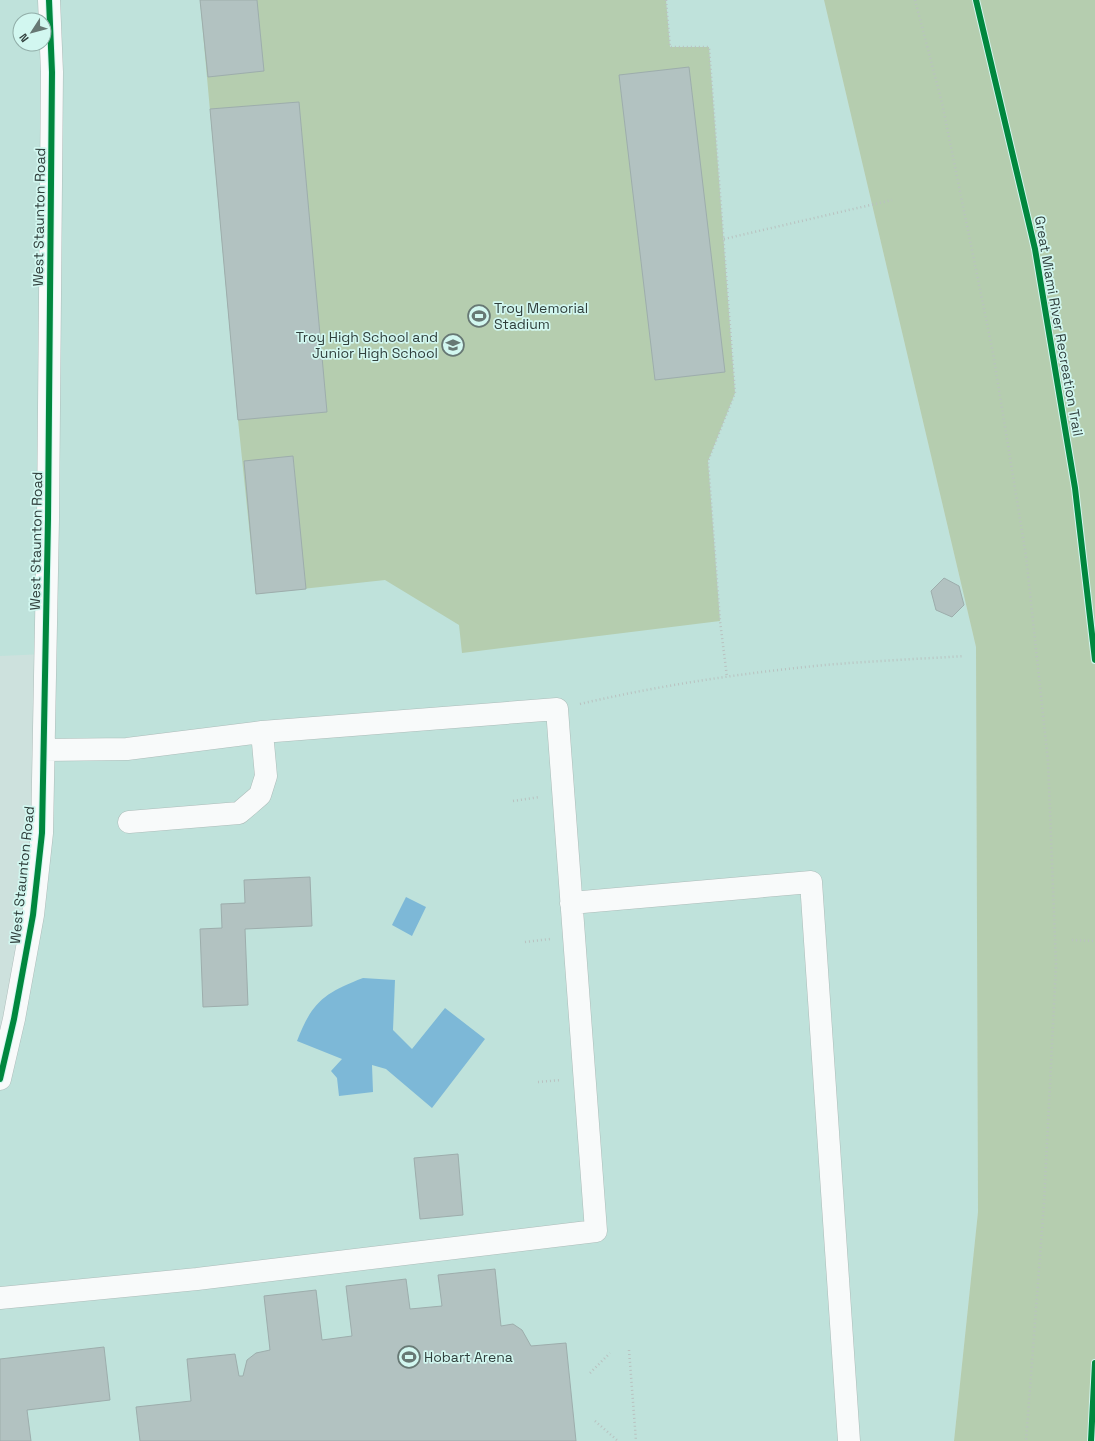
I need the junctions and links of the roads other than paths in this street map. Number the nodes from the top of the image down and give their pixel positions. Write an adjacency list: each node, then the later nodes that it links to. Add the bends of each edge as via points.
1 (49, 0): 3 (street, West Staunton Road, via 52,88)
2 (262, 732): 3 (street, via 127,749); 4 (street, via 266,776 260,795 239,813); 5 (street, via 557,709)
3 (44, 750): 6 (street, West Staunton Road, via 42,833 33,915)
4 (130, 822)
5 (571, 903): 7 (street, via 596,1231 198,1279); 8 (street, via 811,882)
6 (0, 1079)
7 (0, 1298)
8 (849, 1441)

